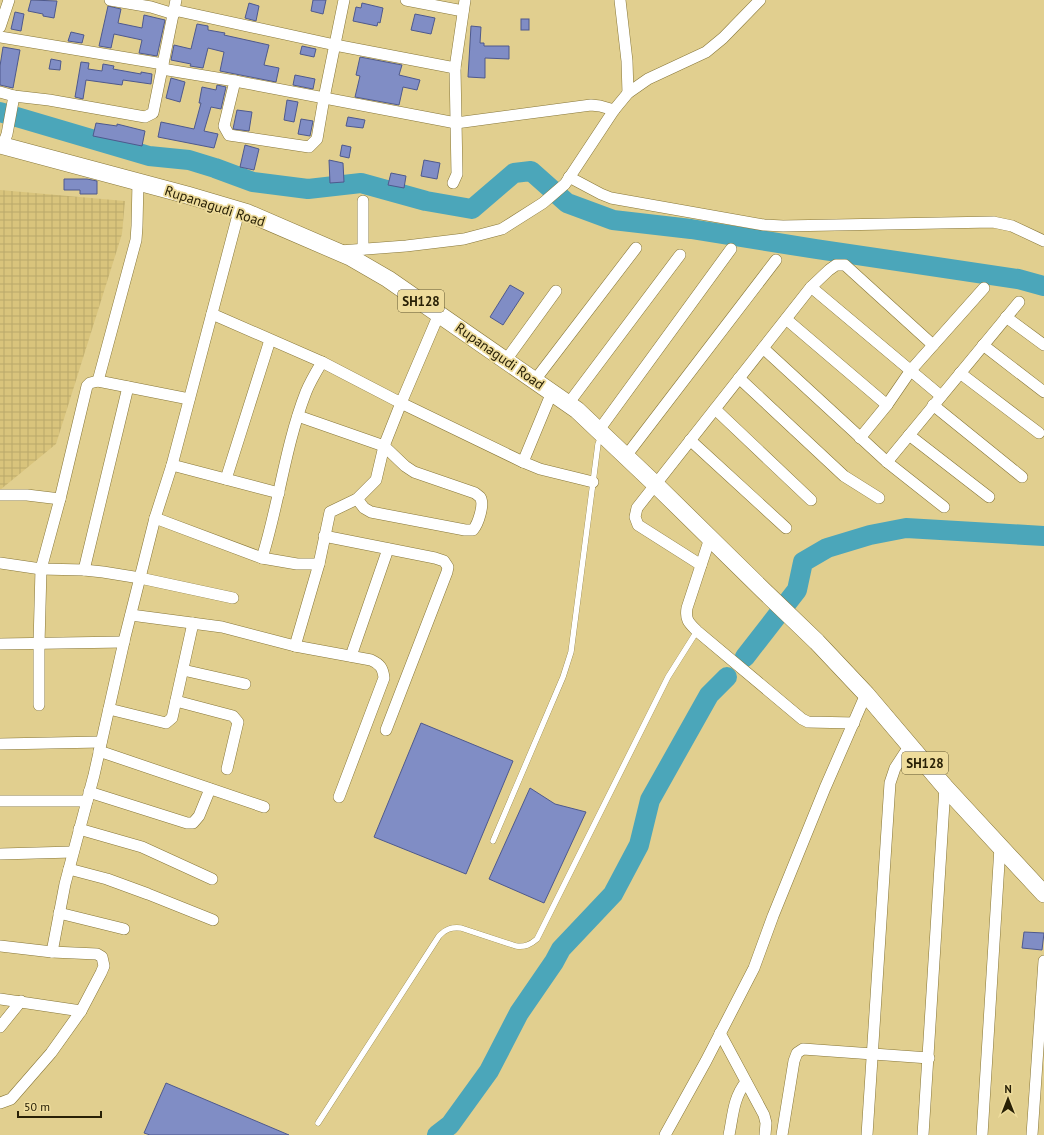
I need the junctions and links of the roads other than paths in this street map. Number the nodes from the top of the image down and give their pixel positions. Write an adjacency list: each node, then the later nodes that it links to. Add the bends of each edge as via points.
1 (9, 0): 10 (street)
2 (110, 0): 8 (street)
3 (344, 0): 12 (street)
4 (406, 0): 9 (street)
5 (465, 0): 9 (street)
6 (620, 0): 17 (street)
7 (760, 0): 17 (street, via 706,52 648,79)
8 (175, 8): 12 (street); 13 (street)
9 (463, 11): 14 (street)
10 (0, 27)
11 (0, 37): 13 (street)
12 (335, 44): 14 (street); 19 (street)
13 (163, 66): 15 (street); 18 (street, via 153,113 145,117)
14 (455, 68): 21 (street)
15 (235, 81): 19 (street); 19 (street, via 224,126 229,135 309,147 317,139)
16 (0, 92): 18 (street)
17 (628, 93): 20 (street)
18 (14, 96): 22 (street)
19 (324, 98): 21 (street)
20 (614, 110): 21 (street, via 591,106); 23 (street)
21 (456, 123): 25 (street, via 457,174)
22 (3, 141): 24 (main road, Rupanagudi Road / SH128)
23 (567, 181): 28 (street, via 612,198 764,225 993,222 1012,226); 30 (street, via 543,203 502,229 464,239)
24 (138, 182): 27 (main road, Rupanagudi Road / SH128); 54 (street, via 136,240)
25 (453, 183)
26 (363, 201): 30 (street)
27 (239, 211): 32 (main road, Rupanagudi Road / SH128); 39 (street)
28 (1044, 241)
29 (636, 248): 53 (street)
30 (363, 249): 32 (street)
31 (731, 249): 66 (street)
32 (338, 252): 40 (main road, Rupanagudi Road / SH128, via 388,279)
33 (680, 255): 61 (street)
34 (776, 260): 72 (street)
35 (811, 287): 42 (street); 44 (street, via 836,265 845,265); 50 (street)
36 (984, 288): 44 (street)
37 (556, 291): 48 (street)
38 (1019, 302): 41 (street)
39 (212, 314): 43 (street); 59 (street)
40 (439, 314): 48 (main road, Rupanagudi Road / SH128); 60 (street)
41 (1006, 317): 45 (street); 46 (street)
42 (786, 319): 47 (street); 62 (street)
43 (270, 340): 49 (street); 77 (street)
44 (933, 345): 50 (street)
45 (983, 345): 51 (street); 57 (street)
46 (1044, 345)
47 (763, 348): 52 (street); 69 (street)
48 (506, 360): 53 (main road, Rupanagudi Road / SH128)
49 (322, 362): 60 (street); 65 (street)
50 (911, 370): 58 (street); 62 (street)
51 (960, 373): 58 (street); 67 (street)
52 (739, 378): 64 (street); 84 (street, via 844,476)
53 (535, 380): 56 (main road, Rupanagudi Road / SH128)
54 (98, 381): 55 (street); 85 (street, via 90,383 85,391)
55 (128, 387): 59 (street); 98 (street)
56 (552, 392): 61 (main road, Rupanagudi Road / SH128); 73 (street)
57 (1044, 392)
58 (941, 396): 63 (street)
59 (189, 399): 75 (street)
60 (401, 403): 71 (street); 73 (street)
61 (568, 404): 66 (main road, Rupanagudi Road / SH128)
62 (886, 405): 69 (street)
63 (933, 405): 68 (street); 76 (street)
64 (715, 409): 70 (street); 86 (street)
65 (298, 416): 71 (street); 80 (street)
66 (600, 432): 72 (main road, Rupanagudi Road / SH128); 78 (lane)
67 (1039, 433)
68 (908, 435): 74 (street); 82 (street)
69 (860, 438): 74 (street)
70 (690, 440): 79 (street); 89 (street)
71 (384, 446): 83 (street, via 376,480); 83 (street, via 414,472 480,497 482,503 478,524 473,530 465,530 371,512 364,508)
72 (626, 456): 79 (main road, Rupanagudi Road / SH128)
73 (523, 462): 78 (street, via 540,469)
74 (886, 462): 87 (street)
75 (172, 465): 77 (street); 88 (street)
76 (1022, 477)
77 (226, 479): 80 (street)
78 (593, 482): 128 (lane, via 571,652 563,677)
79 (655, 484): 91 (main road, Rupanagudi Road / SH128); 96 (street, via 637,508 635,517 638,525)
80 (279, 493): 93 (street)
81 (0, 495): 85 (street)
82 (989, 497)
83 (357, 498): 90 (street, via 330,512)
84 (879, 498)
85 (60, 499): 97 (street)
86 (811, 500)
87 (944, 507)
88 (155, 518): 93 (street); 99 (street)
89 (786, 528)
90 (324, 536): 92 (street); 95 (street)
91 (710, 538): 96 (street); 111 (main road, Rupanagudi Road / SH128, via 807,632)
92 (388, 549): 108 (street); 116 (street, via 435,558 444,561 448,567)
93 (262, 558): 95 (street, via 297,564)
94 (0, 563): 97 (street)
95 (319, 564): 107 (street)
96 (701, 565): 103 (street, via 686,615 688,622)
97 (41, 569): 98 (street); 106 (street)
98 (84, 570): 99 (street)
99 (140, 578): 100 (street); 101 (street)
100 (233, 598)
101 (131, 615): 102 (street); 104 (street)
102 (193, 623): 107 (street, via 222,627); 109 (street)
103 (697, 631): 115 (street, via 802,719 808,722); 150 (lane, via 668,677 537,939 524,947 461,928 446,929)
104 (124, 642): 106 (street); 114 (street)
105 (0, 644): 106 (street)
106 (39, 644): 113 (street)
107 (295, 646): 108 (street)
108 (351, 656): 124 (street, via 379,664 384,678)
109 (183, 670): 110 (street); 112 (street)
110 (245, 684)
111 (866, 694): 115 (street); 118 (main road, SH128)
112 (176, 701): 114 (street, via 172,718 166,723); 120 (street, via 233,716 238,722)
113 (39, 705)
114 (109, 709): 119 (street)
115 (854, 723): 145 (street, via 825,788 754,968)
116 (386, 730)
117 (0, 744): 119 (street)
118 (910, 745): 121 (main road, SH128); 146 (street, via 895,768 890,783)
119 (100, 746): 122 (street); 123 (street)
120 (227, 769)
121 (945, 787): 129 (main road, SH128); 147 (street)
122 (210, 789): 123 (street, via 199,816 193,823 187,824); 126 (street)
123 (88, 797): 125 (street); 127 (street)
124 (339, 797)
125 (0, 801)
126 (264, 807)
127 (79, 829): 130 (street); 133 (street, via 142,847)
128 (493, 841)
129 (1000, 847): 134 (main road, SH128); 157 (street)
130 (73, 852): 131 (street); 132 (street)
131 (0, 854)
132 (68, 869): 135 (street); 136 (street, via 107,879)
133 (212, 879)
134 (1044, 894)
135 (59, 913): 137 (street); 139 (street)
136 (213, 920)
137 (124, 929)
138 (0, 946): 139 (street)
139 (52, 952): 143 (street, via 97,954 102,957 104,966)
140 (1044, 961): 158 (street)
141 (0, 999): 142 (street)
142 (21, 1001): 143 (street); 144 (street)
143 (80, 1010): 149 (street, via 51,1053 11,1099)
144 (0, 1027)
145 (720, 1033): 148 (street); 151 (street)
146 (873, 1053): 147 (street); 154 (street, via 810,1048 797,1053); 155 (street)
147 (929, 1058): 156 (street)
148 (746, 1082): 152 (street, via 736,1098); 153 (street, via 764,1115)
149 (0, 1103)
150 (318, 1123)
151 (665, 1135)
152 (729, 1135)
153 (765, 1135)
154 (782, 1135)
155 (867, 1135)
156 (923, 1135)
157 (982, 1135)
158 (1032, 1135)

